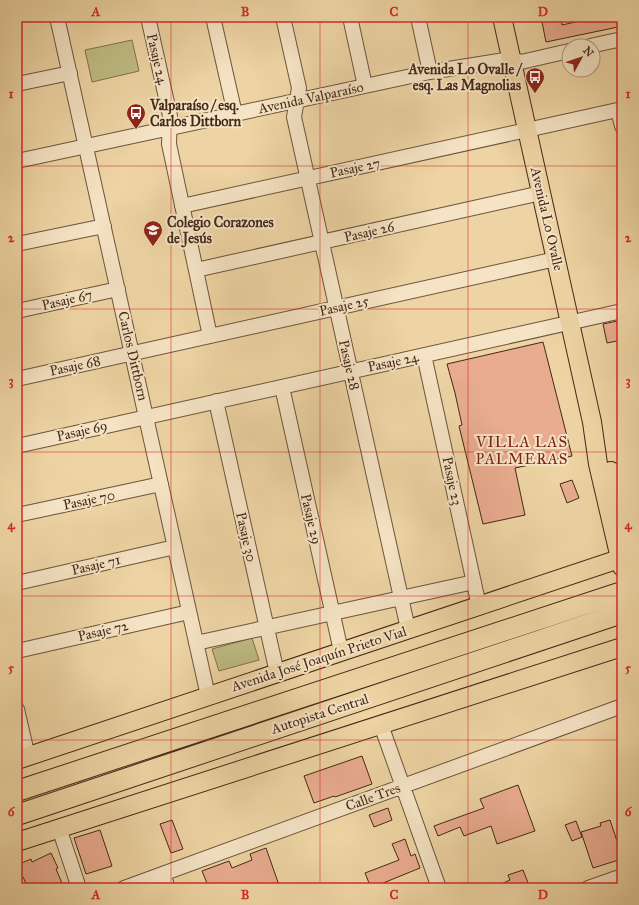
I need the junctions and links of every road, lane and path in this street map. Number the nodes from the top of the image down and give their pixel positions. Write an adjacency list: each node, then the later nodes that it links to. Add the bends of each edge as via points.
1 (57, 17): 13 (street, Carlos Dittborn)
2 (148, 17): 20 (street, Pasaje 24, via 170,116)
3 (213, 17): 18 (street)
4 (282, 17): 16 (street, Pasaje 28, via 299,88)
5 (350, 17): 15 (street)
6 (418, 17): 12 (street)
7 (502, 17): 11 (main road, Avenida Lo Ovalle)
8 (622, 39): 9 (street)
9 (601, 44)
10 (561, 53): 11 (street, Avenida Valparaíso, via 521,62)
11 (511, 59): 12 (street, Avenida Valparaíso); 21 (main road, Avenida Lo Ovalle)
12 (430, 72): 15 (street, Avenida Valparaíso)
13 (70, 73): 14 (street); 22 (street, Carlos Dittborn)
14 (17, 84)
15 (365, 86): 16 (street, Avenida Valparaíso)
16 (296, 101): 18 (street, Avenida Valparaíso); 24 (street, Pasaje 28, via 294,117)
17 (620, 109): 19 (street); 21 (street, Pasaje 27)
18 (235, 114): 20 (street, Avenida Valparaíso)
19 (622, 126)
20 (170, 128): 22 (street, Avenida Valparaíso); 26 (street, Pasaje 24, via 169,144)
21 (527, 130): 24 (street, Pasaje 27); 25 (main road, Avenida Lo Ovalle)
22 (86, 146): 23 (street, Avenida Valparaíso); 27 (street, Carlos Dittborn)
23 (17, 161)
24 (308, 178): 26 (street, Pasaje 27); 28 (street, Pasaje 28)
25 (541, 194): 28 (street, Pasaje 26); 30 (main road, Avenida Lo Ovalle)
26 (182, 206): 31 (street, Pasaje 24)
27 (104, 226): 29 (street); 32 (street, Carlos Dittborn)
28 (322, 242): 31 (street, Pasaje 26); 33 (street, Pasaje 28)
29 (17, 244)
30 (556, 259): 33 (street, Pasaje 25); 36 (main road, Avenida Lo Ovalle)
31 (196, 270): 37 (street, Pasaje 24)
32 (118, 289): 34 (street, Pasaje 67); 38 (street, Carlos Dittborn)
33 (337, 308): 37 (street, Pasaje 25); 40 (street, Pasaje 28)
34 (17, 311)
35 (622, 311): 36 (street, Pasaje 24)
36 (570, 323): 39 (street, Pasaje 24); 45 (main road, Avenida Lo Ovalle)
37 (210, 336): 38 (street, Pasaje 25)
38 (132, 354): 41 (street, Pasaje 68); 44 (street, Carlos Dittborn)
39 (424, 355): 40 (street, Pasaje 24); 52 (street, Pasaje 23)
40 (351, 372): 42 (street, Pasaje 24); 55 (street, Pasaje 28)
41 (17, 379)
42 (282, 387): 43 (street, Pasaje 24); 58 (street, Pasaje 29)
43 (216, 401): 44 (street, Pasaje 24); 60 (street, Pasaje 30)
44 (146, 417): 46 (street, Pasaje 69); 47 (street, Carlos Dittborn)
45 (592, 422): 48 (main road, Avenida Lo Ovalle, via 611,472); 51 (main road, Avenida Lo Ovalle, via 598,464)
46 (17, 446)
47 (161, 484): 49 (street, Pasaje 70); 50 (street, Carlos Dittborn)
48 (622, 511)
49 (17, 515)
50 (175, 548): 53 (street, Pasaje 71); 57 (street, Carlos Dittborn)
51 (621, 562): 56 (main road, Avenida José Joaquín Prieto Vial)
52 (474, 582): 55 (street); 56 (street, Pasaje 23)
53 (17, 584)
54 (618, 593): 73 (highway, Autopista Central)
55 (401, 598): 58 (street); 61 (street, Pasaje 28)
56 (479, 606): 61 (main road, Avenida José Joaquín Prieto Vial)
57 (190, 612): 62 (street, Carlos Dittborn); 64 (street, Pasaje 72)
58 (332, 613): 60 (street); 65 (street, Pasaje 29)
59 (621, 613): 74 (highway, Autopista Central)
60 (267, 627): 62 (street); 66 (street, Pasaje 30)
61 (408, 629): 65 (main road, Avenida José Joaquín Prieto Vial)
62 (196, 643): 67 (street, Carlos Dittborn)
63 (622, 647): 70 (main road)
64 (17, 651)
65 (341, 651): 66 (main road, Avenida José Joaquín Prieto Vial)
66 (277, 673): 67 (main road, Avenida José Joaquín Prieto Vial)
67 (208, 696): 71 (main road, Avenida José Joaquín Prieto Vial)
68 (622, 706): 72 (street, Calle Tres)
69 (17, 709): 71 (street)
70 (380, 725): 72 (street); 75 (main road)
71 (22, 759)
72 (403, 786): 77 (street, Calle Tres); 82 (street)
73 (17, 790)
74 (17, 815)
75 (59, 828): 76 (main road); 79 (street)
76 (17, 842)
77 (163, 874): 80 (street, Calle Tres); 81 (street)
78 (622, 876): 83 (street)
79 (79, 888)
80 (124, 888)
81 (168, 888)
82 (439, 888)
83 (588, 888)

